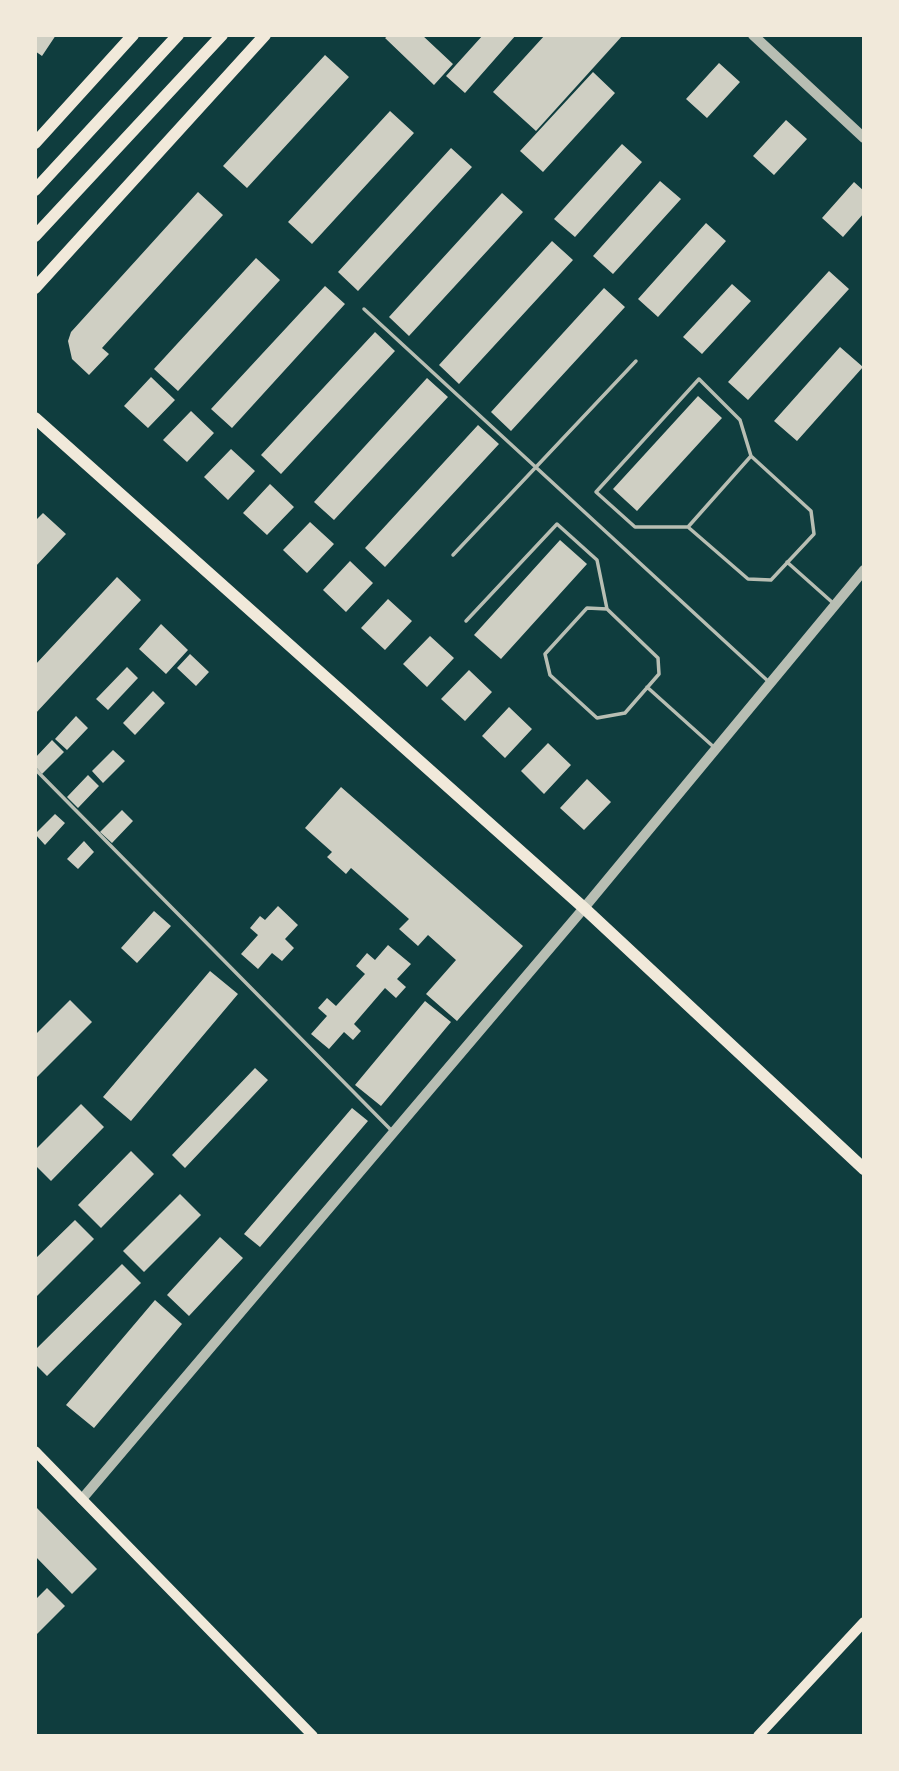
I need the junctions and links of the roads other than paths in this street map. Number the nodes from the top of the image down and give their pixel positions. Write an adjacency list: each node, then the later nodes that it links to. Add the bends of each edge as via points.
1 (133, 35): 7 (main road)
2 (178, 35): 8 (main road)
3 (222, 35): 9 (main road)
4 (265, 35): 10 (main road)
5 (753, 35): 6 (street)
6 (864, 138)
7 (35, 143)
8 (35, 190)
9 (35, 236)
10 (35, 288)
11 (364, 309): 15 (lane)
12 (636, 361): 15 (lane)
13 (35, 418): 27 (main road)
14 (751, 456): 16 (lane); 16 (lane, via 740,420 699,379 596,492 635,527); 18 (lane, via 811,511 814,534)
15 (536, 468): 17 (lane); 23 (lane)
16 (688, 527): 18 (lane, via 748,579 771,580)
17 (453, 555)
18 (788, 562): 20 (lane)
19 (864, 570): 20 (street)
20 (835, 605): 23 (street)
21 (607, 609): 22 (lane, via 597,560 557,524); 24 (lane, via 658,658 659,674); 24 (lane, via 587,608 545,654 550,675 597,718 625,713)
22 (466, 621)
23 (771, 683): 25 (street)
24 (647, 687): 25 (lane)
25 (716, 749): 27 (street)
26 (35, 769): 28 (lane)
27 (584, 908): 28 (street); 29 (main road)
28 (394, 1132): 31 (street)
29 (864, 1169)
30 (35, 1451): 31 (main road)
31 (82, 1499): 33 (main road)
32 (864, 1622): 34 (main road)
33 (312, 1736)
34 (758, 1736)

